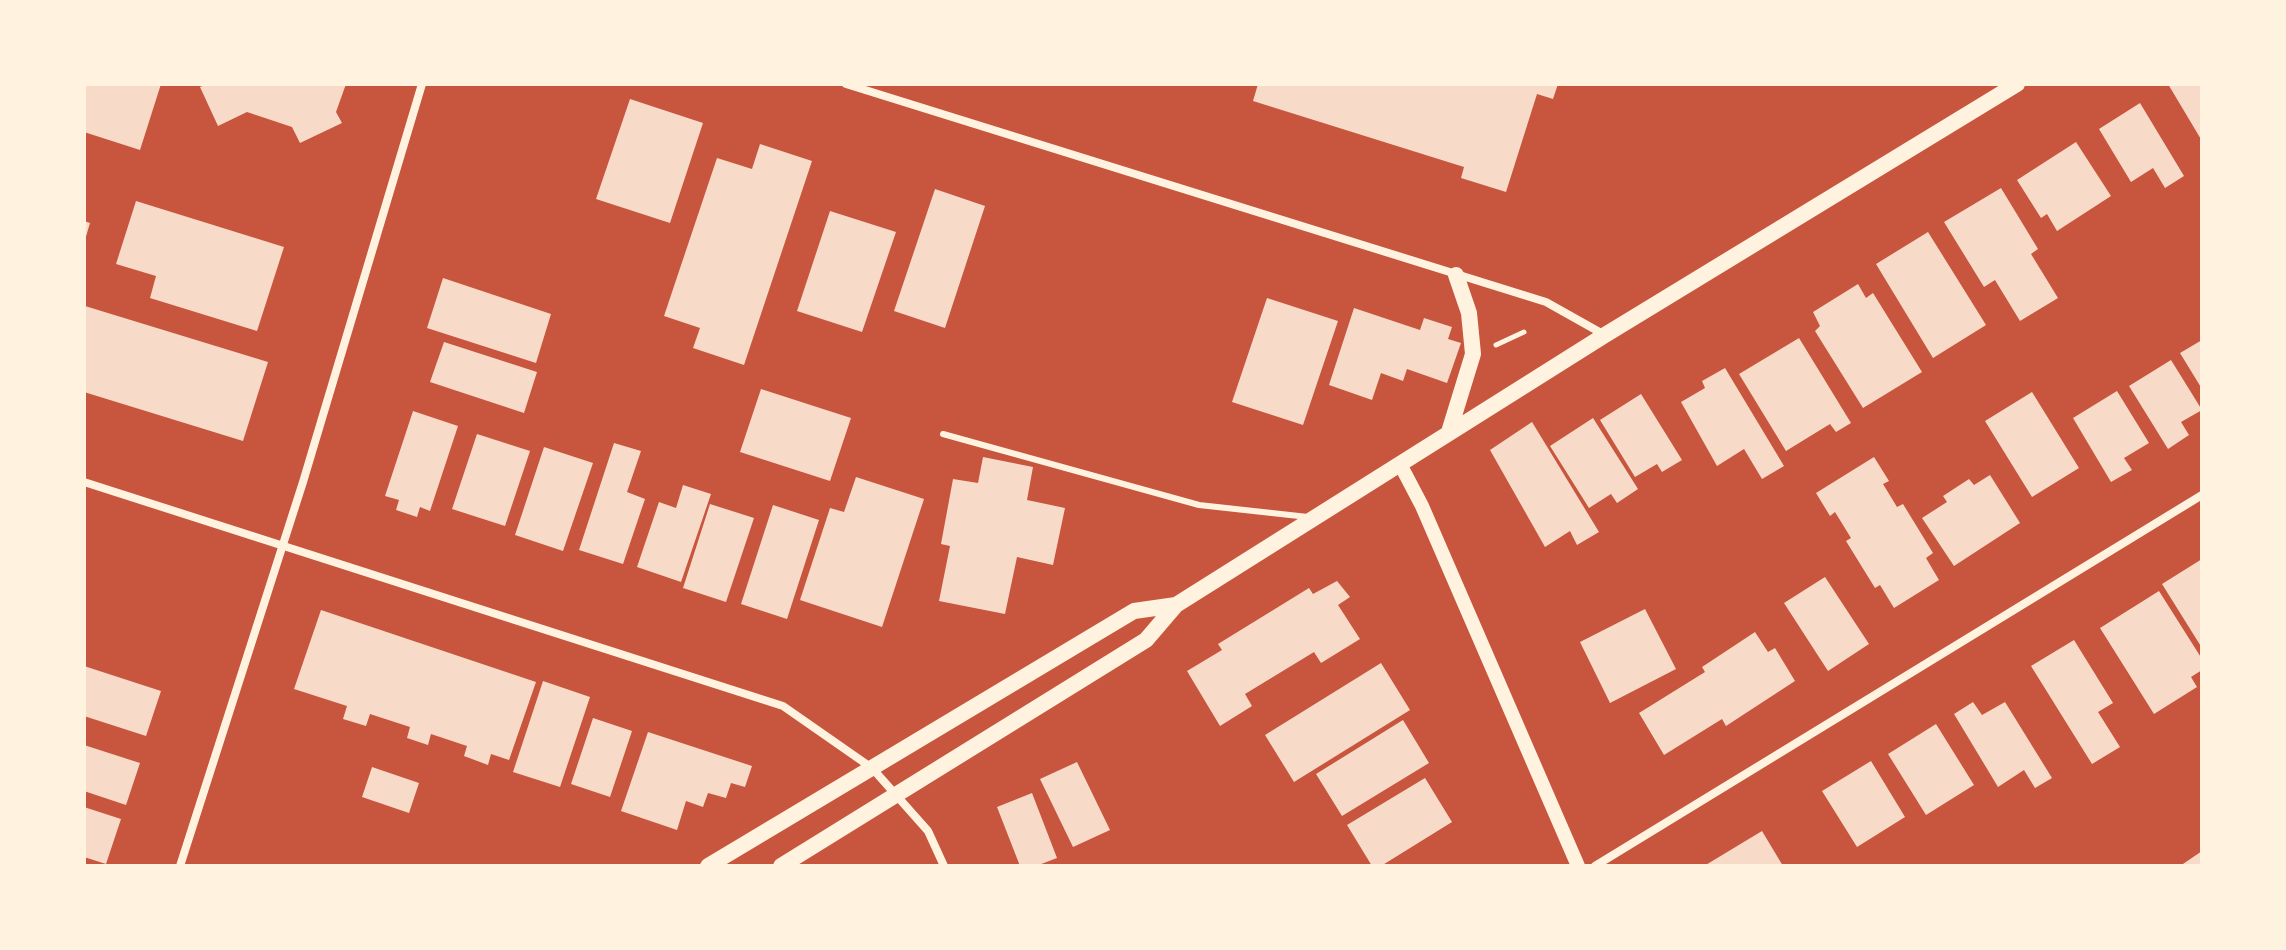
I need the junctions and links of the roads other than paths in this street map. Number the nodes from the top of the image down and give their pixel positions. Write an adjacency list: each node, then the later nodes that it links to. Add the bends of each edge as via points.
1 (422, 84): 12 (street)
2 (846, 84): 4 (street)
3 (2017, 84): 5 (main road)
4 (1456, 275): 5 (street, via 1546,302); 6 (main road, via 1469,313 1473,354)
5 (1605, 335): 6 (main road)
6 (1449, 432): 8 (main road)
7 (943, 434): 11 (lane, via 1199,505)
8 (1400, 464): 11 (main road); 20 (street)
9 (84, 482): 12 (street)
10 (2202, 495): 21 (street)
11 (1315, 517): 13 (main road)
12 (284, 545): 14 (street, via 783,706); 16 (street)
13 (1176, 605): 14 (main road, via 1134,611); 15 (main road, via 1146,640)
14 (872, 768): 15 (street); 17 (main road)
15 (897, 795): 18 (main road); 19 (street, via 928,831)
16 (180, 866)
17 (708, 866)
18 (781, 866)
19 (944, 866)
20 (1578, 866)
21 (1595, 866)

